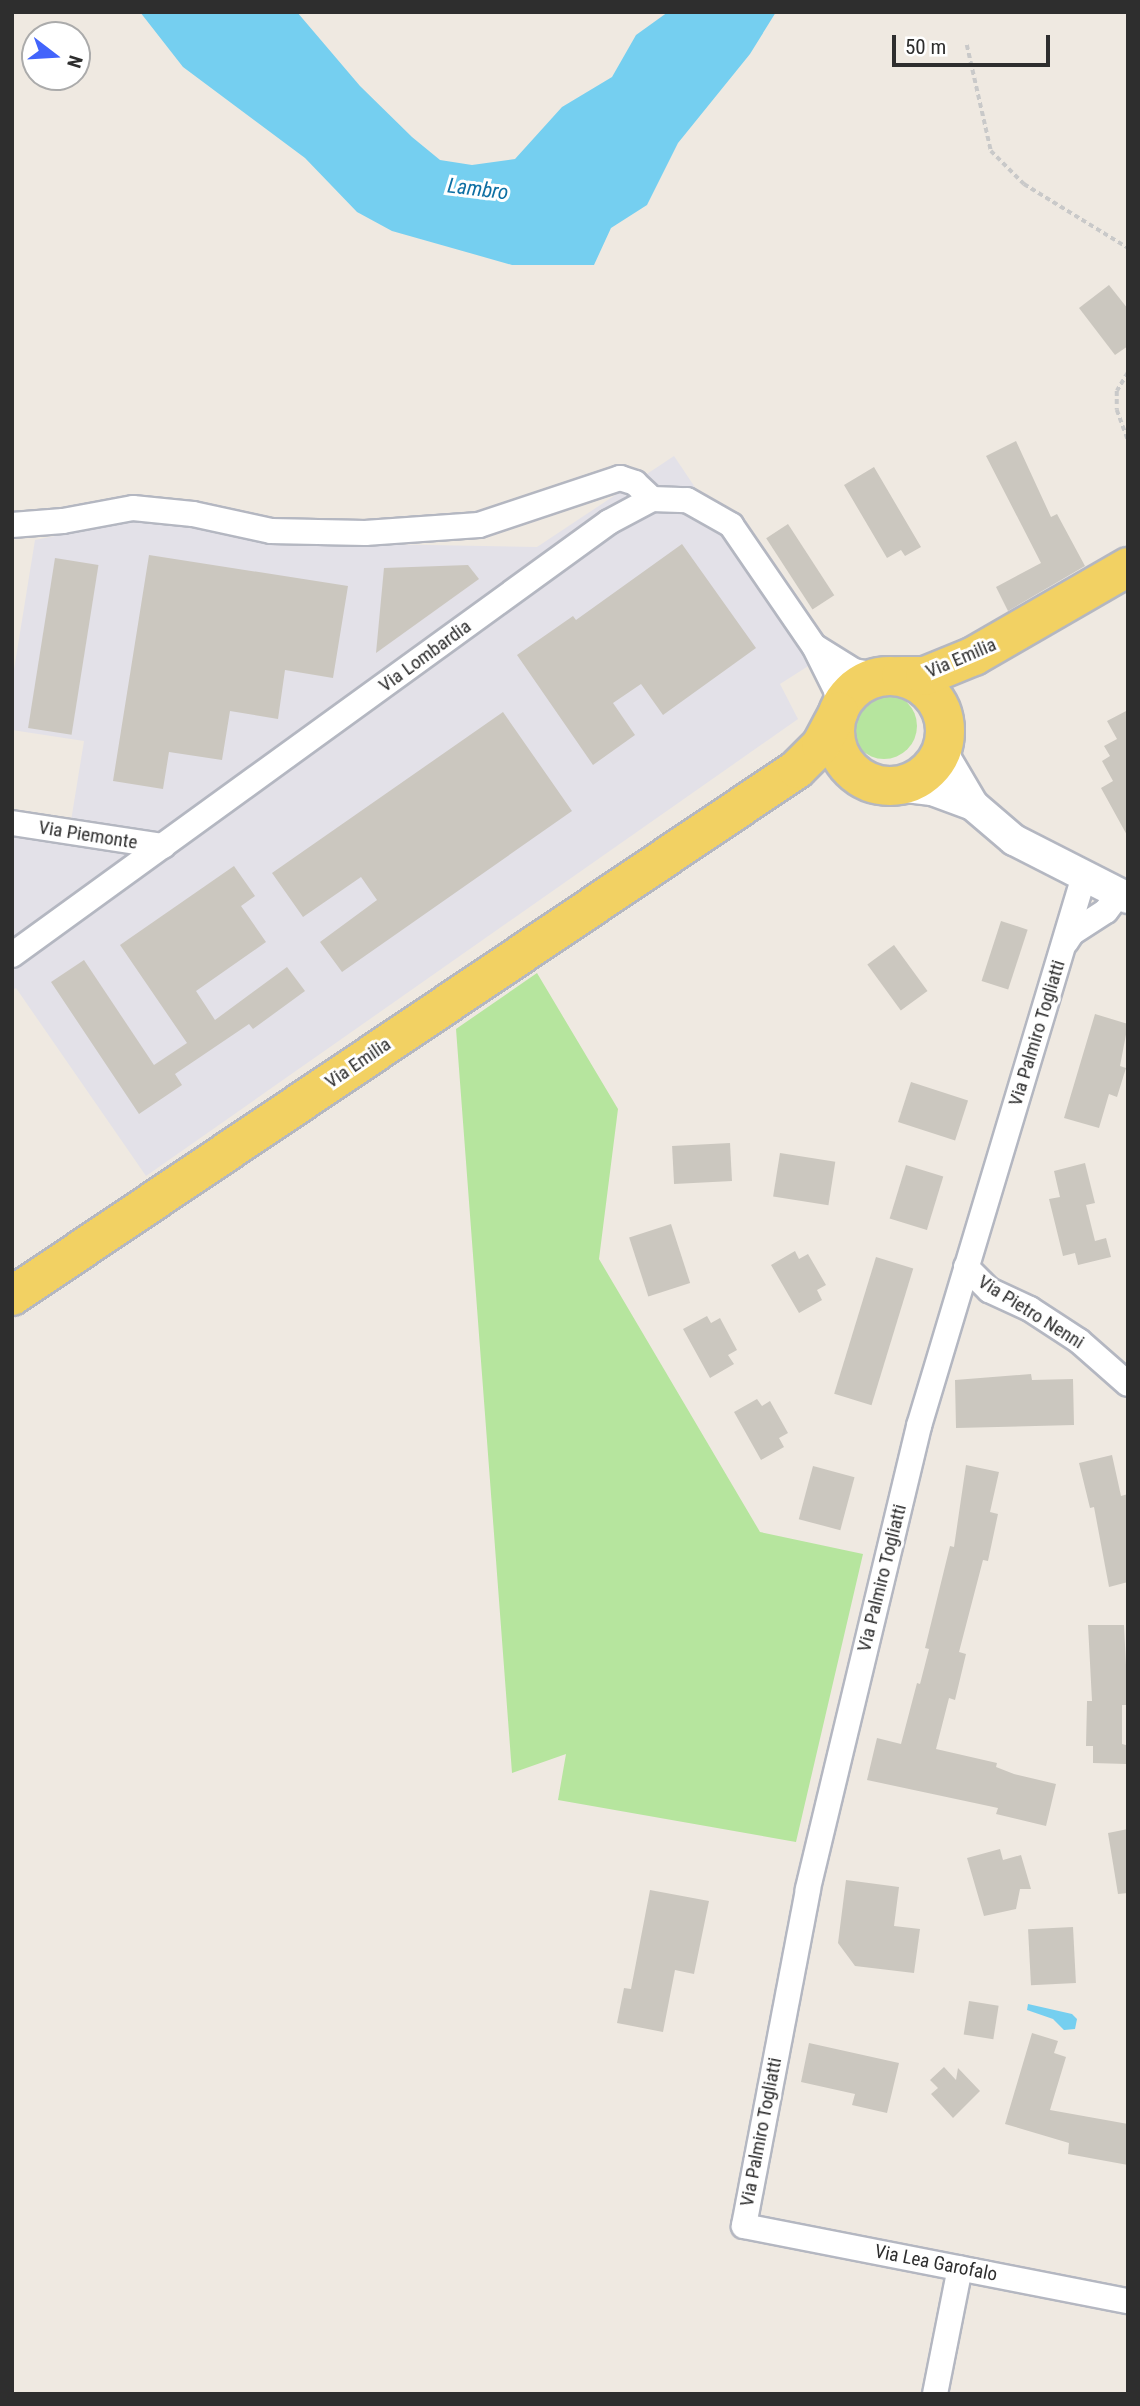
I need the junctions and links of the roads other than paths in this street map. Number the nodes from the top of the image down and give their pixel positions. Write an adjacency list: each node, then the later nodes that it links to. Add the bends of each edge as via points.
1 (652, 499): 2 (street, via 635,483 620,478 479,525 365,533 271,531 193,514 133,508 64,522); 5 (street, Via Lombardia, via 687,500 731,525); 13 (street, Via Lombardia, via 609,522)
2 (12, 525)
3 (1128, 567): 4 (main road, Via Emilia)
4 (1019, 632): 6 (main road, Via Emilia, via 934,673); 8 (main road, Via Emilia, via 968,680 953,708)
5 (814, 646): 6 (street, Via Lombardia, via 839,664); 7 (street, Via Lombardia, via 836,690)
6 (892, 676): 7 (main road, via 856,687); 8 (main road, via 933,695 943,712)
7 (839, 711): 9 (main road, via 838,750 851,770); 12 (main road, Via Emilia, via 821,745 804,764)
8 (945, 739): 9 (main road, via 929,771); 10 (street, via 946,759)
9 (884, 784): 10 (street, via 932,790); 12 (main road, Via Emilia, via 846,777 817,783)
10 (973, 805): 14 (street, via 1014,840)
11 (12, 823): 13 (street, Via Piemonte)
12 (704, 832): 19 (main road, Via Emilia)
13 (163, 846): 17 (street, Via Lombardia)
14 (1084, 876): 15 (street); 16 (street, Via Palmiro Togliatti)
15 (1123, 896): 16 (street, Via Palmiro Togliatti)
16 (1066, 942): 18 (street, Via Palmiro Togliatti)
17 (12, 955)
18 (965, 1267): 20 (street, Via Pietro Nenni, via 989,1290 1079,1340); 21 (street, Via Palmiro Togliatti, via 919,1426 828,1799)
19 (12, 1296)
20 (1128, 1384)
21 (744, 2225): 22 (street, Via Lea Garofalo)
22 (960, 2268): 23 (street, Via Lea Garofalo); 24 (street)
23 (1128, 2301)
24 (935, 2394)

